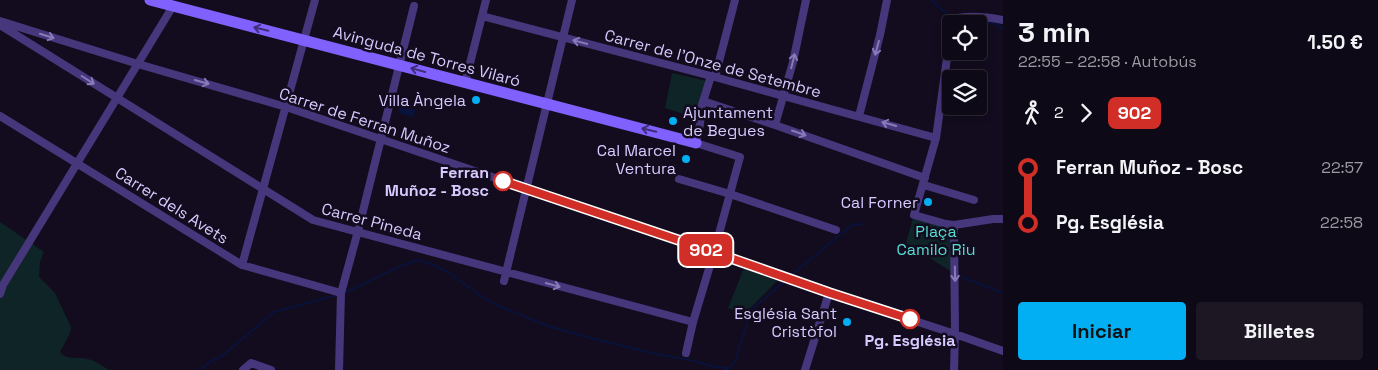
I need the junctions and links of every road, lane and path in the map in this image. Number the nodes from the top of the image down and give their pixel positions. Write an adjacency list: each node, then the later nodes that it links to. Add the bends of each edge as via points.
1 (150, 0): 8 (street, Avinguda de Torres Vilaró)
2 (315, 0): 16 (street)
3 (486, 0): 10 (street)
4 (572, 0): 15 (street)
5 (735, 0): 20 (street)
6 (806, 0): 22 (street, one-way to 6)
7 (887, 0): 28 (street, one-way to 28)
8 (173, 6): 16 (street, Avinguda de Torres Vilaró, one-way to 8); 18 (street)
9 (414, 6): 19 (street)
10 (482, 16): 15 (street, Carrer de l'Onze de Setembre); 21 (street)
11 (987, 16): 12 (street)
12 (1003, 20)
13 (0, 21): 18 (street, Carrer de Ferran Muñoz, one-way to 18)
14 (0, 25): 23 (street, Carrer Pineda, one-way to 23)
15 (563, 37): 20 (street, Carrer de l'Onze de Setembre, one-way to 15); 25 (street)
16 (304, 40): 19 (street, Avinguda de Torres Vilaró); 26 (street)
17 (947, 60): 31 (street)
18 (138, 64): 23 (street); 26 (street, Carrer de Ferran Muñoz, one-way to 26)
19 (398, 65): 21 (street, Avinguda de Torres Vilaró, one-way to 19); 30 (street)
20 (713, 76): 22 (street, Carrer de l'Onze de Setembre); 24 (street)
21 (465, 83): 25 (street, Avinguda de Torres Vilaró)
22 (784, 95): 28 (street, Carrer de l'Onze de Setembre); 29 (street)
23 (117, 98): 33 (street); 36 (street, Carrer Pineda)
24 (703, 101): 29 (street); 32 (street)
25 (547, 105): 32 (street, Avinguda de Torres Vilaró, one-way to 25); 37 (street)
26 (286, 107): 30 (street, Carrer de Ferran Muñoz); 36 (street)
27 (0, 116): 33 (street, Carrer dels Avets)
28 (859, 116): 31 (street, Carrer de l'Onze de Setembre, one-way to 28)
29 (775, 125): 35 (street, one-way to 35)
30 (381, 138): 37 (street, Carrer de Ferran Muñoz); 43 (street)
31 (936, 138): 35 (street)
32 (696, 143): 38 (street, via 740,157)
33 (77, 163): 45 (street, Carrer dels Avets); 50 (street)
34 (678, 179): 38 (street)
35 (924, 181): 39 (street); 41 (street, via 914,215)
36 (264, 188): 43 (street, Carrer Pineda, via 313,220); 45 (street)
37 (526, 188): 44 (street, Carrer de Ferran Muñoz); 46 (street)
38 (730, 194): 42 (street); 44 (street)
39 (974, 200)
40 (1003, 219): 41 (street)
41 (954, 225): 52 (street, one-way to 52)
42 (836, 230)
43 (358, 231): 46 (street, Carrer Pineda); 48 (street)
44 (714, 252): 49 (street, Carrer de Ferran Muñoz); 51 (street)
45 (242, 265): 48 (street, Carrer dels Avets)
46 (506, 272): 47 (street); 51 (street, Carrer Pineda, one-way to 51)
47 (504, 281)
48 (341, 292): 57 (street)
49 (830, 293): 52 (street, Carrer de Ferran Muñoz); 58 (street)
50 (0, 294)
51 (693, 322): 54 (street)
52 (955, 334): 53 (street, Carrer de Ferran Muñoz); 59 (street)
53 (1003, 351)
54 (686, 353)
55 (268, 369): 56 (street, via 251,363)
56 (244, 370)
57 (339, 370)
58 (805, 370)
59 (954, 370)

